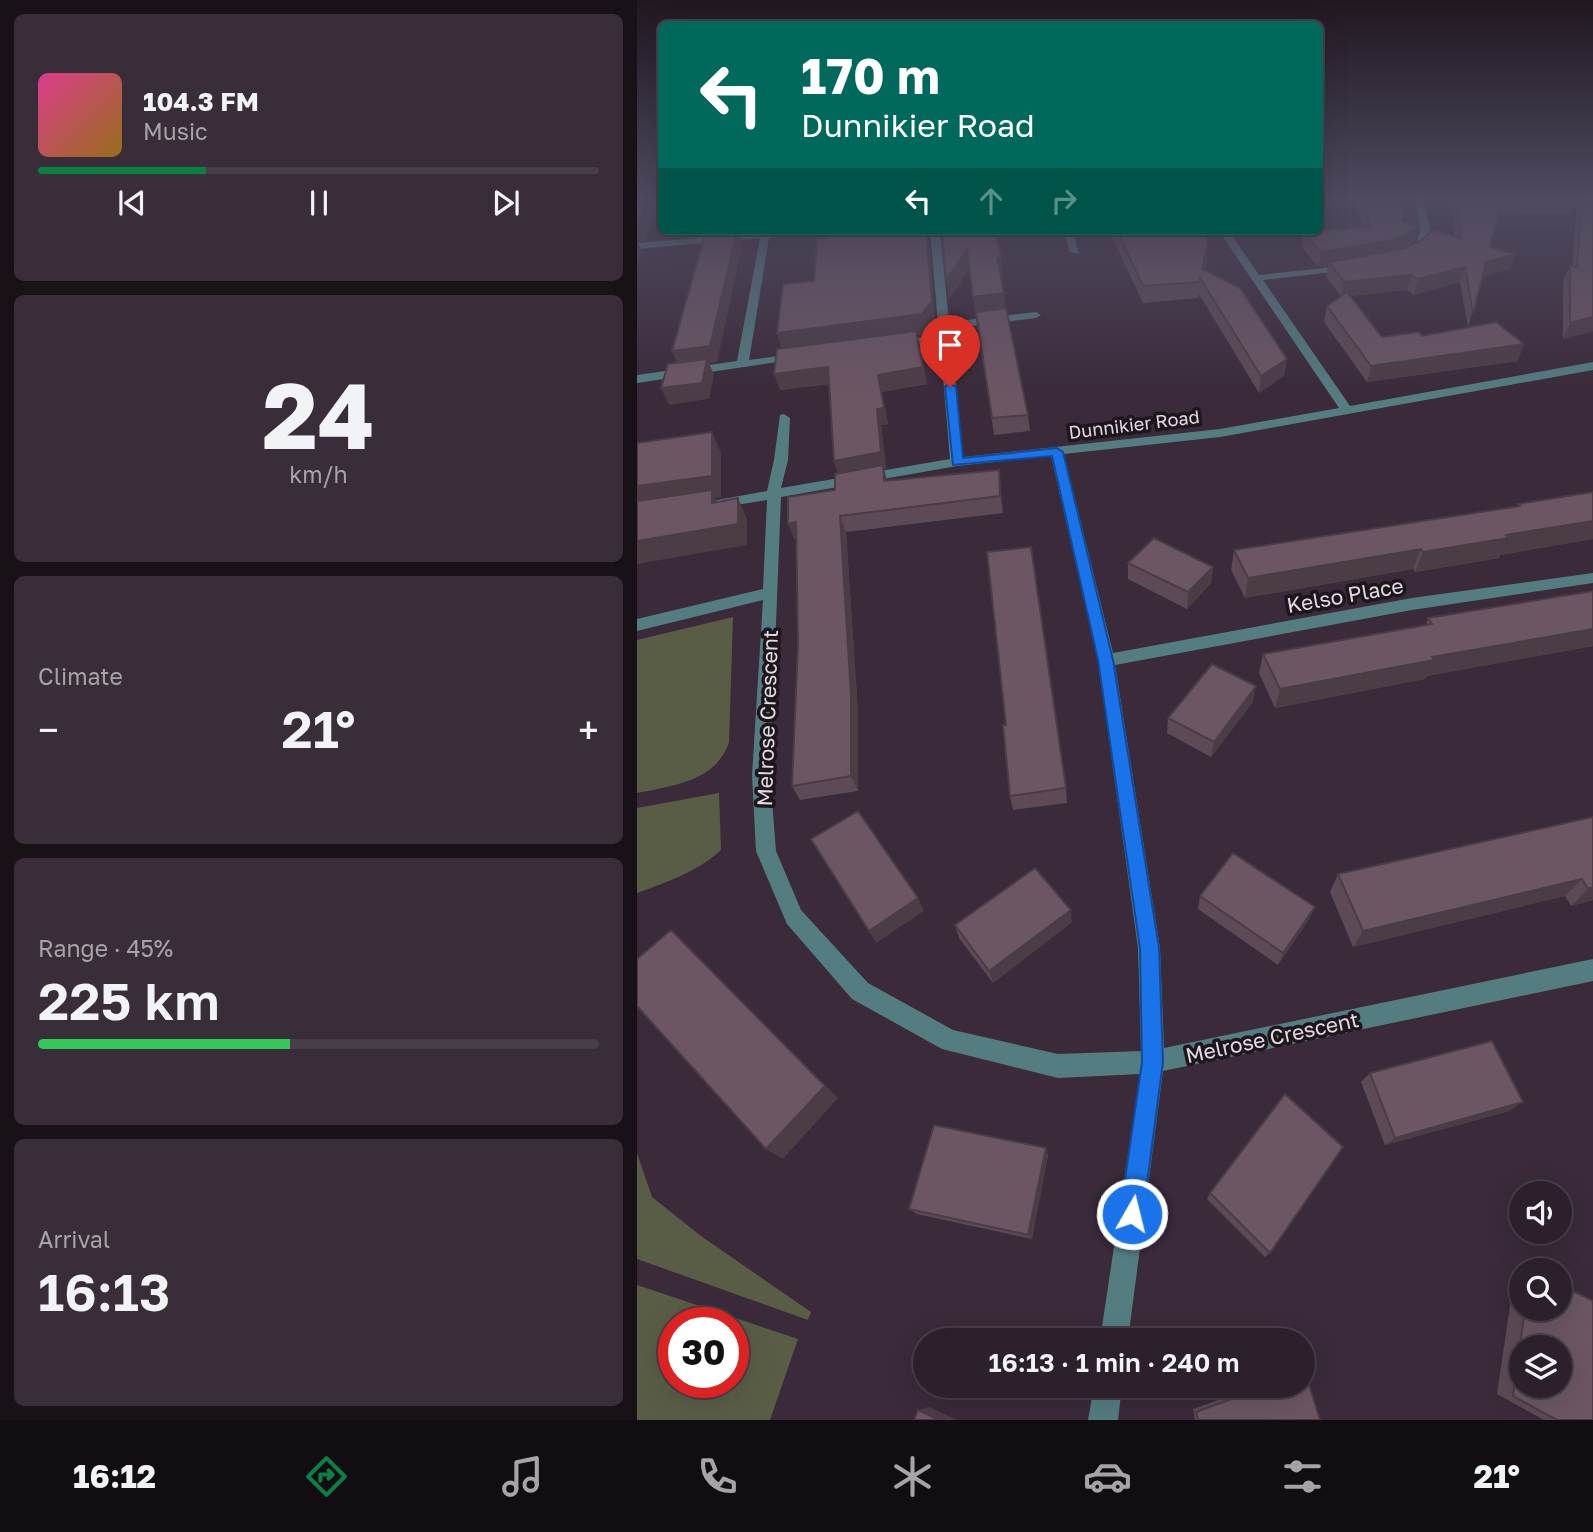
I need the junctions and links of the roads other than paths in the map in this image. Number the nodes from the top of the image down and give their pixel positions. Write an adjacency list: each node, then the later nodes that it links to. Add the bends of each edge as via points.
1 (760, 263): 10 (street)
2 (938, 263): 7 (street)
3 (1247, 263): 5 (street)
4 (1356, 267): 5 (street)
5 (1257, 278): 13 (street)
6 (1036, 315): 7 (street)
7 (945, 331): 8 (street); 16 (street)
8 (879, 345)
9 (813, 354): 10 (street)
10 (742, 364): 12 (street)
11 (1593, 366): 13 (street, Dunnikier Road)
12 (637, 379)
13 (1347, 411): 15 (street, Dunnikier Road, via 1220,433)
14 (784, 418): 17 (street, Melrose Crescent, via 781,460 773,481)
15 (1057, 452): 16 (street, Dunnikier Road); 22 (street)
16 (957, 462): 17 (street, Dunnikier Road)
17 (775, 496): 18 (street, Dunnikier Road); 20 (street, Melrose Crescent)
18 (706, 506)
19 (1593, 578): 22 (street, Kelso Place, via 1412,604)
20 (771, 593): 21 (street); 24 (street, Melrose Crescent, via 761,775 766,851 794,917 860,991 950,1041 1058,1066)
21 (637, 625)
22 (1105, 660): 24 (street, via 1149,948)
23 (1593, 970): 24 (street, Melrose Crescent)
24 (1153, 1062): 25 (street)
25 (1116, 1328)
26 (1106, 1398): 27 (street)
27 (1103, 1420)

